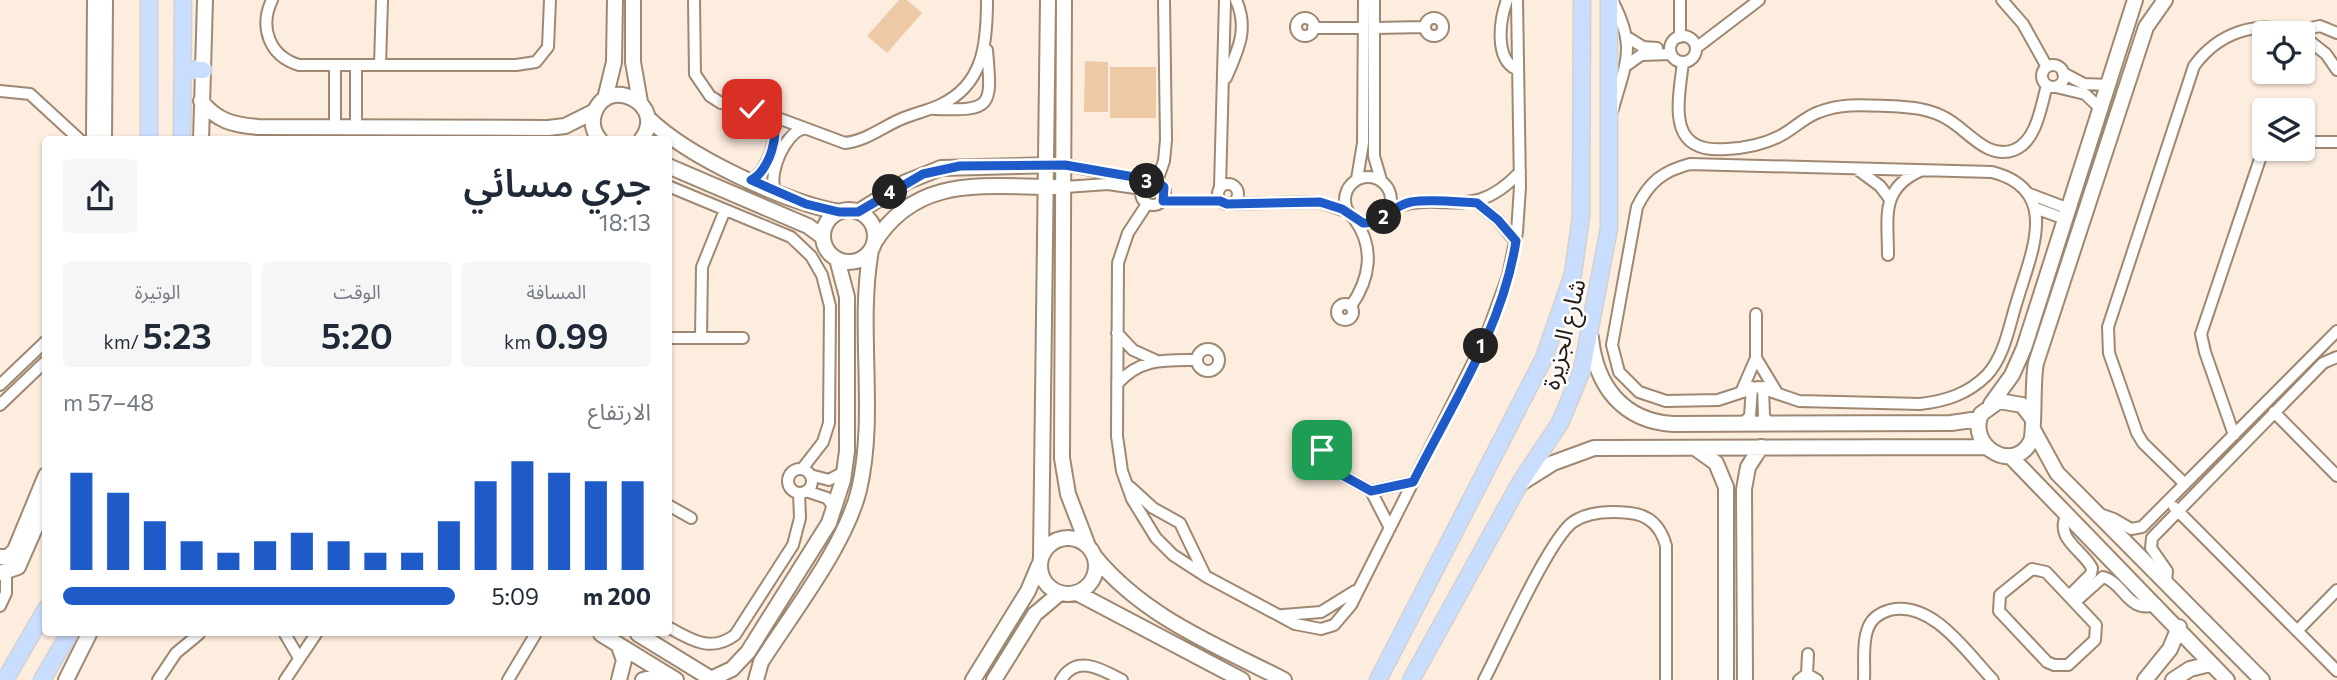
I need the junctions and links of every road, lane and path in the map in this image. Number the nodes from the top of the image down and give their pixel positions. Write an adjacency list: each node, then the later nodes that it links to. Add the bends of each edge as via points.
1 (95, 0): 68 (street)
2 (105, 0): 68 (street)
3 (149, 0): 75 (main road)
4 (183, 0): 50 (main road)
5 (205, 0): 52 (street)
6 (272, 0): 45 (street, via 267,33 281,57 299,65)
7 (382, 0): 47 (street)
8 (550, 0): 47 (street, via 548,47 536,62)
9 (615, 0): 59 (street, via 614,62)
10 (633, 0): 61 (street)
11 (694, 0): 65 (street, via 693,64 701,86 721,103)
12 (987, 0): 38 (street)
13 (1048, 0): 88 (street)
14 (1064, 0): 89 (street)
15 (1164, 0): 99 (street, via 1166,140 1164,161)
16 (1364, 0): 32 (street)
17 (1374, 0): 32 (street)
18 (1507, 0): 51 (street, via 1502,42 1506,60)
19 (1517, 0): 51 (street)
20 (1582, 0): 84 (main road, شارع الجزيرة)
21 (1610, 0): 36 (street); 67 (main road, شارع الجزيرة)
22 (1759, 0): 41 (street)
23 (2002, 0): 49 (street, via 2023,24)
24 (2165, 0): 29 (street)
25 (1680, 1): 37 (street)
26 (1237, 3): 27 (street); 42 (street, via 1243,27)
27 (1225, 5): 39 (street)
28 (2134, 6): 29 (street); 55 (street)
29 (2151, 18): 151 (street)
30 (1425, 27): 32 (street)
31 (1313, 28): 32 (street)
32 (1369, 28): 96 (street); 98 (street, via 1374,156)
33 (2315, 28): 35 (street)
34 (2252, 29): 179 (street, via 2235,32 2212,46 2194,66 2108,327 2109,354 2137,433)
35 (2337, 33)
36 (1627, 37): 43 (street, via 1643,47); 48 (street)
37 (1680, 37): 41 (street, via 1690,39); 43 (street)
38 (986, 44): 62 (street, via 970,81 950,100); 62 (street, via 990,85 985,102 970,110)
39 (1225, 45): 42 (street); 57 (street)
40 (2315, 46): 53 (street)
41 (1696, 48): 44 (street)
42 (1239, 49): 57 (street)
43 (1671, 51): 44 (street); 48 (street, via 1641,55)
44 (1683, 62): 56 (street, via 1680,127 1685,139 1708,150 1759,146 1816,113 1848,104 1917,107 1950,120 1984,146 2000,152 2014,150 2033,132)
45 (335, 65): 46 (street); 69 (street)
46 (356, 65): 47 (street); 70 (street)
47 (380, 65)
48 (1627, 65): 67 (street)
49 (2047, 67): 54 (street, via 2057,66); 56 (street, via 2042,76)
50 (183, 69): 52 (main road); 76 (main road)
51 (1516, 69): 93 (street)
52 (203, 70): 60 (street)
53 (2337, 70)
54 (2063, 73): 55 (street, via 2084,84); 56 (street, via 2063,81)
55 (2109, 85): 63 (street)
56 (2051, 86): 63 (street, via 2076,90)
57 (1222, 87): 86 (street)
58 (0, 91): 72 (street, via 30,94)
59 (605, 99): 61 (street, via 623,94); 64 (street)
60 (201, 101): 69 (street, via 225,122 241,126); 77 (street)
61 (640, 102): 66 (street)
62 (928, 109): 71 (street, via 855,142 836,142)
63 (2101, 109): 124 (street)
64 (595, 111): 70 (street, via 573,124 548,128); 78 (street)
65 (772, 116): 71 (street); 97 (street, via 776,133 760,174)
66 (648, 118): 79 (street); 80 (street)
67 (1610, 122): 85 (main road, شارع الجزيرة)
68 (99, 124): 73 (street); 74 (street)
69 (335, 127): 70 (street)
70 (356, 127)
71 (803, 129): 106 (street, via 789,138 773,175)
72 (76, 136)
73 (95, 136)
74 (103, 136)
75 (149, 136)
76 (182, 136)
77 (201, 136)
78 (598, 136)
79 (643, 136)
80 (670, 136)
81 (672, 137): 97 (street, via 689,151)
82 (2315, 142): 83 (street)
83 (2337, 142)
84 (1582, 152): 85 (main road, via 1596,156); 95 (main road, شارع الجزيرة)
85 (1611, 152): 94 (main road, شارع الجزيرة)
86 (1220, 159): 102 (street); 103 (street)
87 (2259, 161): 164 (street, via 2201,334)
88 (1046, 165): 89 (street); 100 (street); 123 (street, via 941,168 906,182)
89 (1065, 165): 99 (street); 101 (street)
90 (672, 168): 105 (street)
91 (1854, 168): 92 (street); 110 (street); 154 (street, via 1690,164 1665,173 1645,191 1637,207 1616,308 1612,345 1619,372 1639,392 1666,401 1718,400)
92 (1923, 169): 109 (street, via 1992,172 2011,179); 110 (street, via 1909,176)
93 (1520, 172): 116 (street); 128 (street)
94 (1611, 173): 95 (main road, via 1594,170); 136 (main road, شارع الجزيرة, via 1605,264)
95 (1582, 175): 249 (main road, شارع الجزيرة, via 1578,246 1555,330)
96 (1357, 179): 98 (street); 107 (street)
97 (751, 180): 106 (street)
98 (1381, 180): 108 (street)
99 (1149, 184): 101 (street); 111 (street, via 1164,187); 117 (street, via 1142,198)
100 (1046, 187): 101 (street); 129 (street, via 957,188 928,194 902,209); 202 (street)
101 (1065, 187): 199 (street, via 1062,458 1068,494)
102 (1220, 187): 103 (street); 112 (street)
103 (1235, 187): 115 (street); 118 (street, via 1237,197)
104 (672, 188): 119 (street)
105 (721, 188): 119 (street); 127 (street)
106 (775, 190): 122 (street)
107 (1347, 190): 113 (street); 125 (street)
108 (1390, 190): 114 (street); 121 (street)
109 (2026, 193): 120 (street); 124 (street)
110 (1889, 198): 131 (street)
111 (1163, 201): 112 (street); 117 (street)
112 (1220, 201): 118 (street)
113 (1320, 202): 115 (street); 125 (street)
114 (1413, 202): 116 (street); 121 (street)
115 (1260, 203): 118 (street)
116 (1477, 203): 128 (street)
117 (1147, 204): 137 (street, via 1120,255)
118 (1231, 204)
119 (719, 207): 139 (street, via 702,267); 173 (street, via 790,237 811,256 826,285 830,306 829,423 824,442)
120 (2035, 208): 124 (street); 155 (street, via 2038,232 1999,357 1974,386 1948,399 1920,404 1808,402)
121 (1390, 209): 126 (street)
122 (839, 212): 123 (street); 127 (street, via 831,218)
123 (858, 212): 129 (street, via 870,221)
124 (2067, 214): 149 (street)
125 (1352, 216): 126 (street); 130 (street)
126 (1379, 221): 130 (street)
127 (823, 237): 132 (street)
128 (1516, 241): 176 (street, via 1494,318)
129 (873, 246): 132 (street, via 856,261); 242 (street, via 865,297 864,450 858,492 843,532 761,662)
130 (1368, 249): 133 (street, via 1367,273)
131 (1888, 255)
132 (837, 259): 172 (street, via 847,297)
133 (1351, 306)
134 (1756, 314): 144 (street)
135 (2337, 331): 150 (street)
136 (1590, 332): 162 (street, via 1597,372 1619,404 1648,421); 178 (main road, شارع الجزيرة, via 1569,406)
137 (1118, 333): 142 (street); 152 (street)
138 (672, 338): 139 (street)
139 (701, 338): 140 (street)
140 (743, 338)
141 (42, 345): 153 (street)
142 (1133, 350): 145 (street); 148 (street)
143 (2337, 357): 150 (street)
144 (1756, 358): 154 (street); 155 (street)
145 (1155, 360): 146 (street); 148 (street)
146 (1196, 360)
147 (42, 365): 157 (street)
148 (1134, 369): 152 (street)
149 (2012, 375): 151 (street); 156 (street)
150 (2298, 379): 158 (street); 164 (street)
151 (2032, 383): 163 (street)
152 (1117, 384): 177 (street, via 1118,456)
153 (0, 386)
154 (1753, 388): 155 (street); 160 (street, via 1751,416); 161 (street)
155 (1777, 393)
156 (1991, 404): 159 (street); 163 (street, via 2015,402)
157 (0, 405)
158 (2274, 412): 174 (street); 175 (street)
159 (1979, 419): 161 (street); 167 (street, via 1979,436)
160 (1742, 424): 161 (street); 162 (street)
161 (1769, 424)
162 (1673, 425): 165 (street)
163 (2033, 425): 169 (street, via 2026,447); 191 (street, via 2053,467)
164 (2234, 435): 170 (street)
165 (1672, 447): 168 (street); 178 (street, via 1594,448 1553,463)
166 (1760, 447): 167 (street); 168 (street); 184 (street, via 1748,467)
167 (1985, 447): 169 (street)
168 (1694, 448): 183 (street, via 1716,463 1723,474)
169 (2010, 456): 192 (street)
170 (2207, 463): 174 (street); 179 (street)
171 (1326, 466): 181 (street)
172 (845, 471): 173 (street, via 830,480); 187 (street)
173 (806, 472): 182 (street, via 812,484); 182 (street, via 795,470 789,478 790,488)
174 (2216, 472): 188 (street)
175 (2337, 476)
176 (1413, 482): 181 (street); 196 (street)
177 (1126, 483): 189 (street); 195 (street)
178 (1520, 483): 250 (main road, شارع الجزيرة)
179 (2186, 484): 185 (street)
180 (42, 485): 201 (street, via 15,550)
181 (1371, 491): 196 (street)
182 (803, 492): 187 (street, via 827,498); 216 (street, via 793,545 739,631 726,641 709,645)
183 (1726, 500): 184 (street); 253 (street)
184 (1744, 500): 254 (street)
185 (2168, 501): 188 (street); 194 (street)
186 (672, 507): 193 (street)
187 (835, 509): 241 (street, via 748,652 732,669)
188 (2178, 511): 197 (street); 217 (street)
189 (1161, 512): 195 (street); 198 (street, via 1180,523)
190 (42, 513): 203 (street, via 22,561)
191 (2096, 513): 194 (street, via 2131,529); 205 (street)
192 (2067, 514): 210 (street, via 2064,536 2092,568); 211 (street)
193 (691, 518)
194 (2150, 520): 197 (street)
195 (1149, 528): 200 (street)
196 (1390, 528): 206 (street)
197 (2159, 530): 205 (street, via 2150,545 2165,565)
198 (1191, 545): 200 (street); 204 (street)
199 (1092, 552): 202 (street, via 1082,541 1066,538 1050,544); 209 (street, via 1095,575); 248 (street, via 1119,585 1148,608)
200 (1173, 555): 204 (street)
201 (0, 557)
202 (1040, 561): 208 (street, via 1045,583); 243 (street, via 1028,591)
203 (3, 573): 212 (street, via 6,593)
204 (1207, 577): 213 (street)
205 (2166, 582): 260 (street)
206 (1358, 589): 213 (street, via 1321,612); 213 (street, via 1344,616 1321,629 1308,629)
207 (2337, 590): 217 (street)
208 (1060, 593): 209 (street); 244 (street, via 1035,614)
209 (1077, 593): 247 (street)
210 (2072, 599): 210 (street, via 2096,625 2097,635 2061,667 2047,662 1998,605 2000,595 2032,569 2046,572); 211 (street, via 2102,578 2109,579 2133,604)
211 (2157, 605): 215 (street)
212 (0, 606)
213 (1277, 614)
214 (42, 616): 233 (main road)
215 (2179, 627): 229 (street); 257 (street, via 2170,649)
216 (672, 629)
217 (2297, 631): 230 (street)
218 (68, 636): 234 (main road)
219 (88, 636): 235 (street)
220 (286, 636): 228 (street)
221 (315, 636): 228 (street)
222 (535, 636): 238 (street)
223 (604, 636): 226 (street)
224 (643, 636): 241 (street)
225 (186, 637): 236 (street)
226 (618, 644): 231 (street); 239 (street, via 624,660)
227 (1808, 654): 232 (street)
228 (299, 658): 237 (street)
229 (2210, 664): 258 (street); 259 (street)
230 (2337, 671)
231 (671, 677): 240 (street)
232 (1808, 678)
233 (5, 680)
234 (42, 680)
235 (66, 680)
236 (158, 680)
237 (285, 680)
238 (508, 680)
239 (619, 680)
240 (643, 680)
241 (712, 680)
242 (756, 680)
243 (973, 680)
244 (994, 680)
245 (1061, 680): 246 (street, via 1071,669 1089,665)
246 (1122, 680)
247 (1242, 680)
248 (1284, 680)
249 (1378, 680)
250 (1411, 680)
251 (1485, 680): 252 (street, via 1558,538 1578,519 1606,513 1642,515 1664,536)
252 (1666, 680)
253 (1726, 680)
254 (1745, 680)
255 (1864, 680): 256 (street, via 1867,631 1878,615 1896,609 1918,612 1938,624)
256 (1993, 680)
257 (2145, 680)
258 (2173, 680)
259 (2227, 680)
260 (2262, 680)

